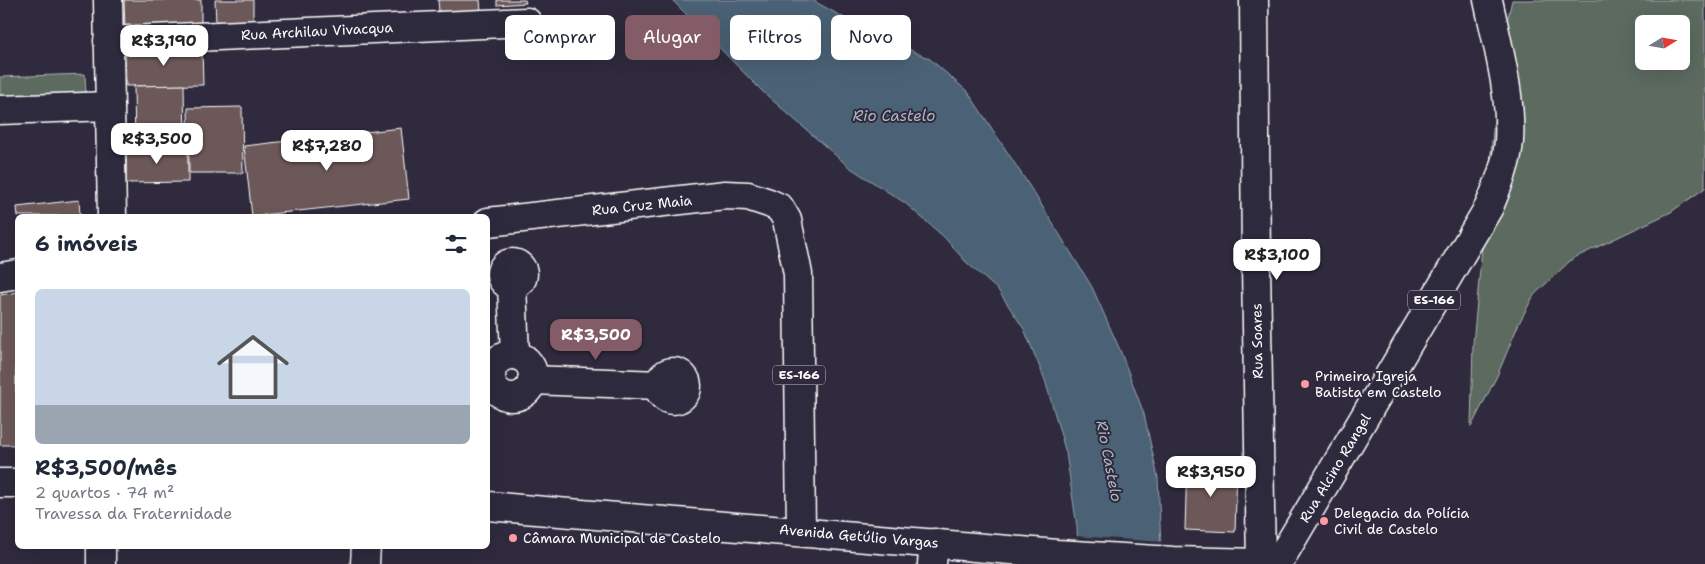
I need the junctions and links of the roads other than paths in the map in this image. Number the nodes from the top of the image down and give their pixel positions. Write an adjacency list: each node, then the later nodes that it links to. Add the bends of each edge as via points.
1 (108, 0): 5 (main road)
2 (1254, 0): 25 (main road, Rua Soares)
3 (1488, 0): 25 (main road, Rua Alcino Rangel / ES-166, via 1507,101 1509,140 1503,173 1489,207 1282,558)
4 (505, 23): 5 (main road, Rua Archilau Vivacqua)
5 (108, 41): 6 (main road)
6 (110, 106): 7 (main road); 8 (main road)
7 (0, 110)
8 (112, 214)
9 (490, 222): 21 (main road, Rua Cruz Maia / ES-166, via 725,195 748,196 780,208 787,220 798,274)
10 (15, 274): 11 (main road)
11 (0, 276)
12 (512, 286): 13 (main road)
13 (514, 355): 14 (main road, via 496,362); 16 (main road, via 530,366)
14 (490, 373)
15 (490, 377): 16 (main road, via 495,388 507,396 520,395)
16 (532, 380): 17 (main road)
17 (659, 385)
18 (0, 483): 19 (main road)
19 (15, 483)
20 (490, 506): 21 (main road, Avenida Getúlio Vargas / ES-166)
21 (801, 531): 24 (main road, Avenida Getúlio Vargas / ES-166)
22 (101, 549): 26 (main road)
23 (366, 549): 27 (main road)
24 (933, 554): 25 (main road, Avenida Getúlio Vargas / ES-166, via 1057,554)
25 (1261, 563)
26 (101, 564)
27 (364, 564)

